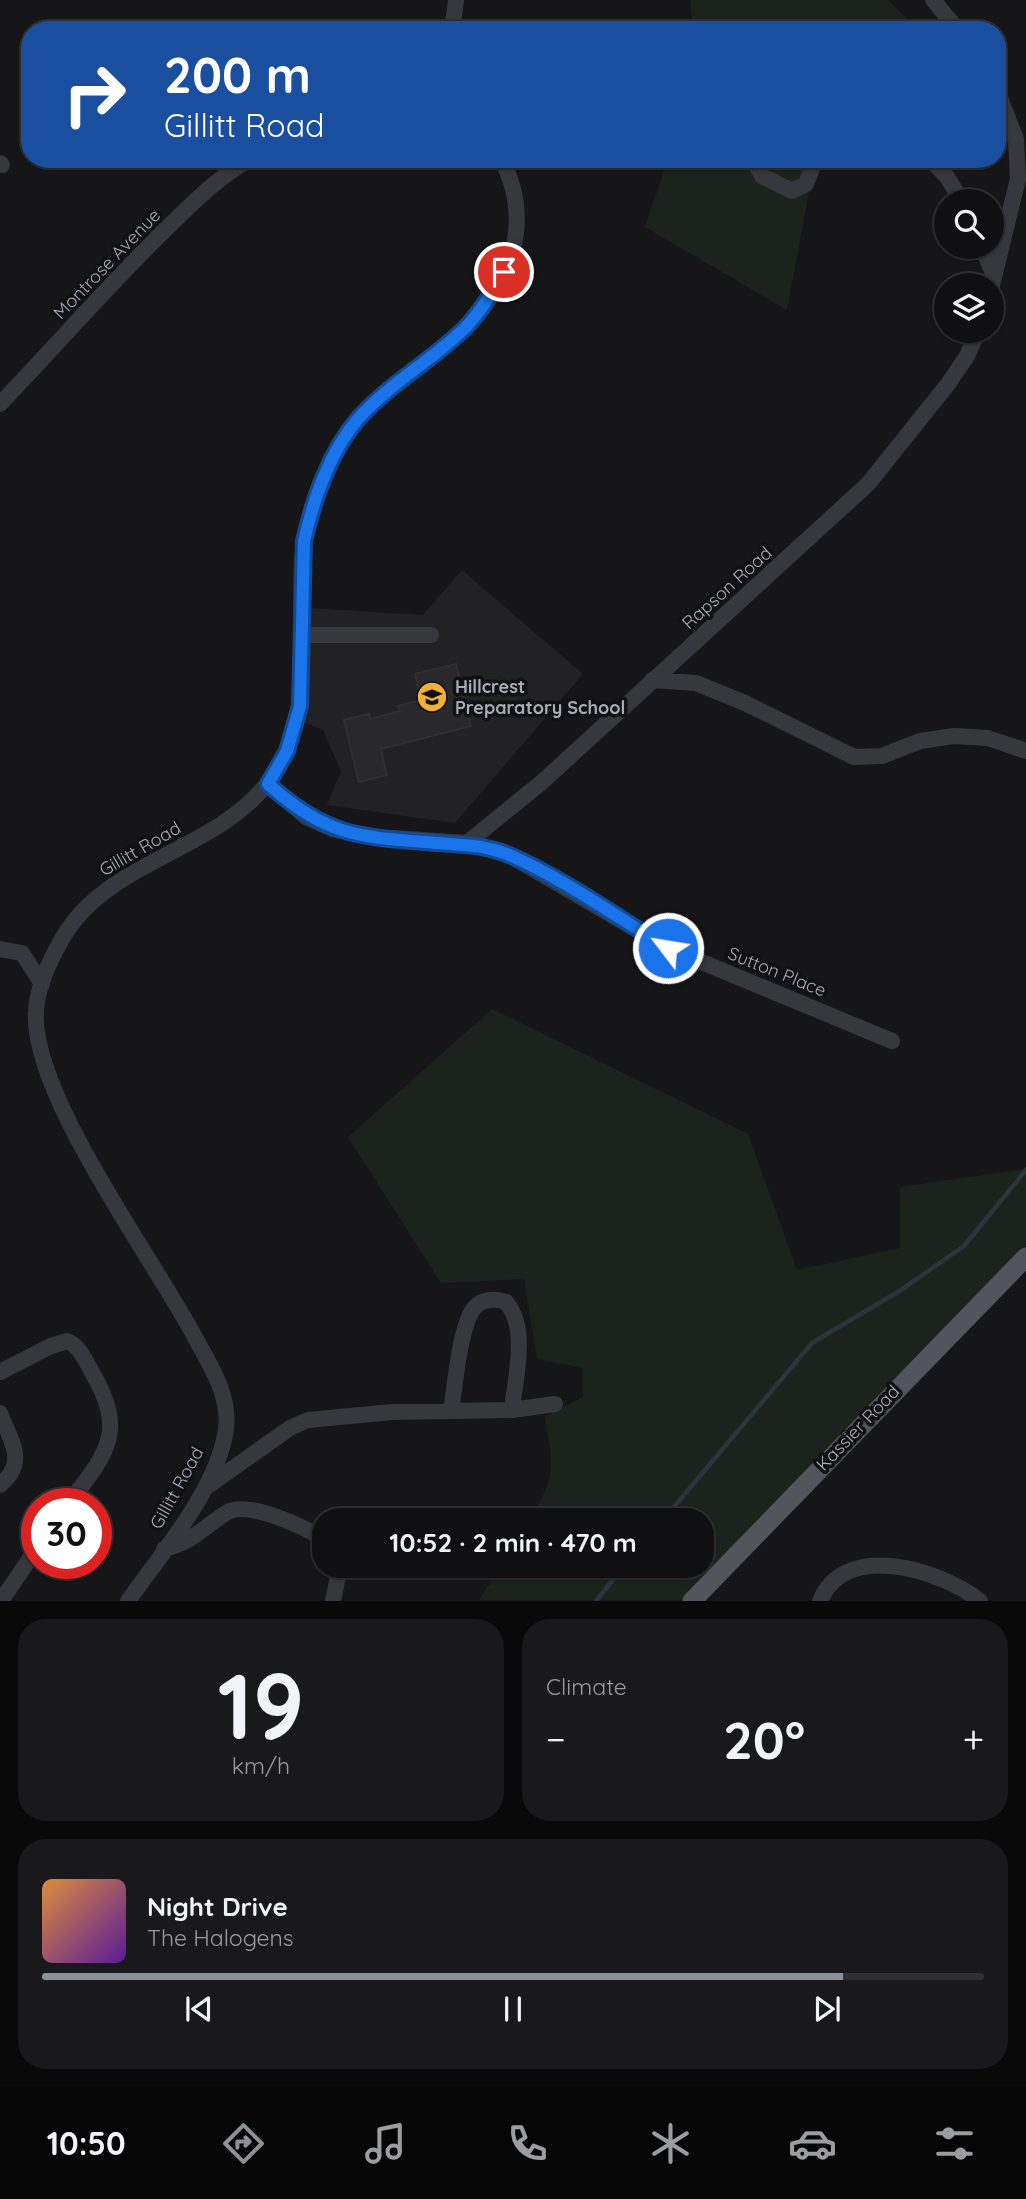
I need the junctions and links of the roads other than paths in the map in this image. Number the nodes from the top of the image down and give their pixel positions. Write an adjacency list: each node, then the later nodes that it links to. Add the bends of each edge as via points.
1 (456, 0): 3 (street)
2 (935, 3): 4 (street)
3 (453, 21)
4 (950, 21)
5 (1006, 113): 11 (street)
6 (235, 168): 15 (street, Montrose Avenue, via 194,199 129,264)
7 (505, 168): 16 (street, Gillitt Road, via 518,205 516,248 487,303 463,330 380,397 351,427 332,457 304,541)
8 (758, 168): 9 (street, via 762,176 792,191 806,184)
9 (812, 168)
10 (938, 168): 12 (street)
11 (1022, 173): 13 (street)
12 (954, 189)
13 (995, 273)
14 (973, 343): 18 (street, Rapson Road, via 948,384 868,484)
15 (0, 404)
16 (301, 635): 17 (street); 20 (street, Gillitt Road, via 300,706 287,751)
17 (431, 635)
18 (652, 680): 19 (street, via 696,683 745,702 854,757 882,756 920,741 954,736 988,738); 21 (street, Rapson Road, via 542,782)
19 (1026, 751)
20 (268, 784): 21 (street, Sutton Place, via 306,817 332,829); 23 (street, Gillitt Road, via 227,821 94,900 65,933)
21 (467, 843): 24 (street, Sutton Place, via 507,854 668,948)
22 (0, 949): 23 (street, via 22,953)
23 (41, 984): 33 (street, Gillitt Road, via 35,1014 39,1050 51,1082 219,1383 226,1429)
24 (892, 1041)
25 (1026, 1257): 41 (main road, Kassier Road)
26 (0, 1372): 32 (street, via 51,1346 67,1341 75,1346 111,1413 112,1431 106,1450)
27 (555, 1404): 29 (street)
28 (451, 1410): 29 (street); 29 (street, via 469,1318 480,1304 496,1299 506,1302 517,1323); 33 (street, via 308,1420)
29 (512, 1410)
30 (0, 1413): 31 (street, via 17,1462)
31 (0, 1485)
32 (79, 1488)
33 (203, 1490): 35 (street, Gillitt Road)
34 (312, 1534): 35 (street, via 240,1508 227,1511 185,1544)
35 (164, 1549): 39 (street, Gillitt Road)
36 (21, 1572): 38 (street)
37 (338, 1578): 40 (street)
38 (1, 1601)
39 (128, 1601)
40 (333, 1601)
41 (692, 1601)
42 (820, 1601): 43 (street, via 825,1590 844,1575 871,1566 926,1572 962,1587)
43 (980, 1601)

